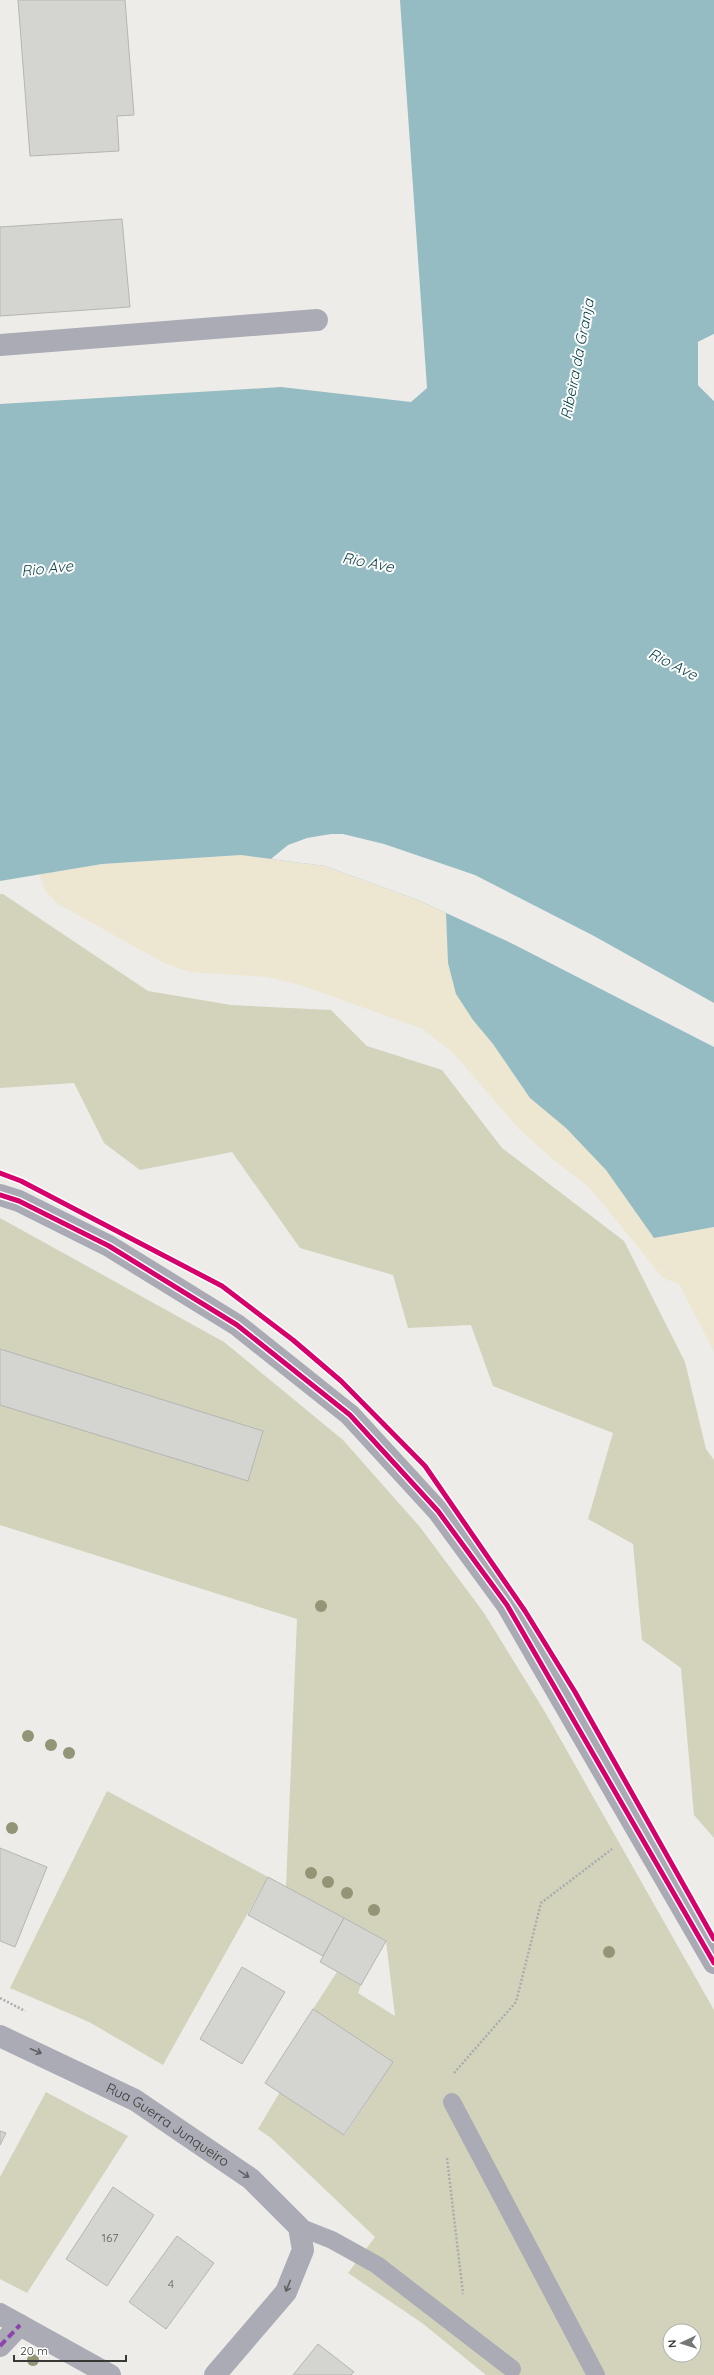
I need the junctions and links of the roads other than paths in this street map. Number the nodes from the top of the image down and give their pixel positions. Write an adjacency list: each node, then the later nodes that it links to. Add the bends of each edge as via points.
1 (317, 320): 2 (street)
2 (0, 345)
3 (0, 1195): 4 (main road, via 19,1201 109,1246 237,1325 350,1415 438,1511 507,1606)
4 (714, 1963)
5 (0, 2036): 7 (street, Rua Guerra Junqueiro, one-way to 7, via 135,2100 251,2178)
6 (452, 2102): 14 (lane)
7 (299, 2227): 11 (lane, via 332,2240 377,2265); 13 (street, one-way to 13, via 303,2250 286,2292)
8 (0, 2314): 9 (street)
9 (20, 2325): 10 (street); 12 (street)
10 (0, 2346)
11 (512, 2369)
12 (110, 2375)
13 (215, 2375)
14 (596, 2375)

